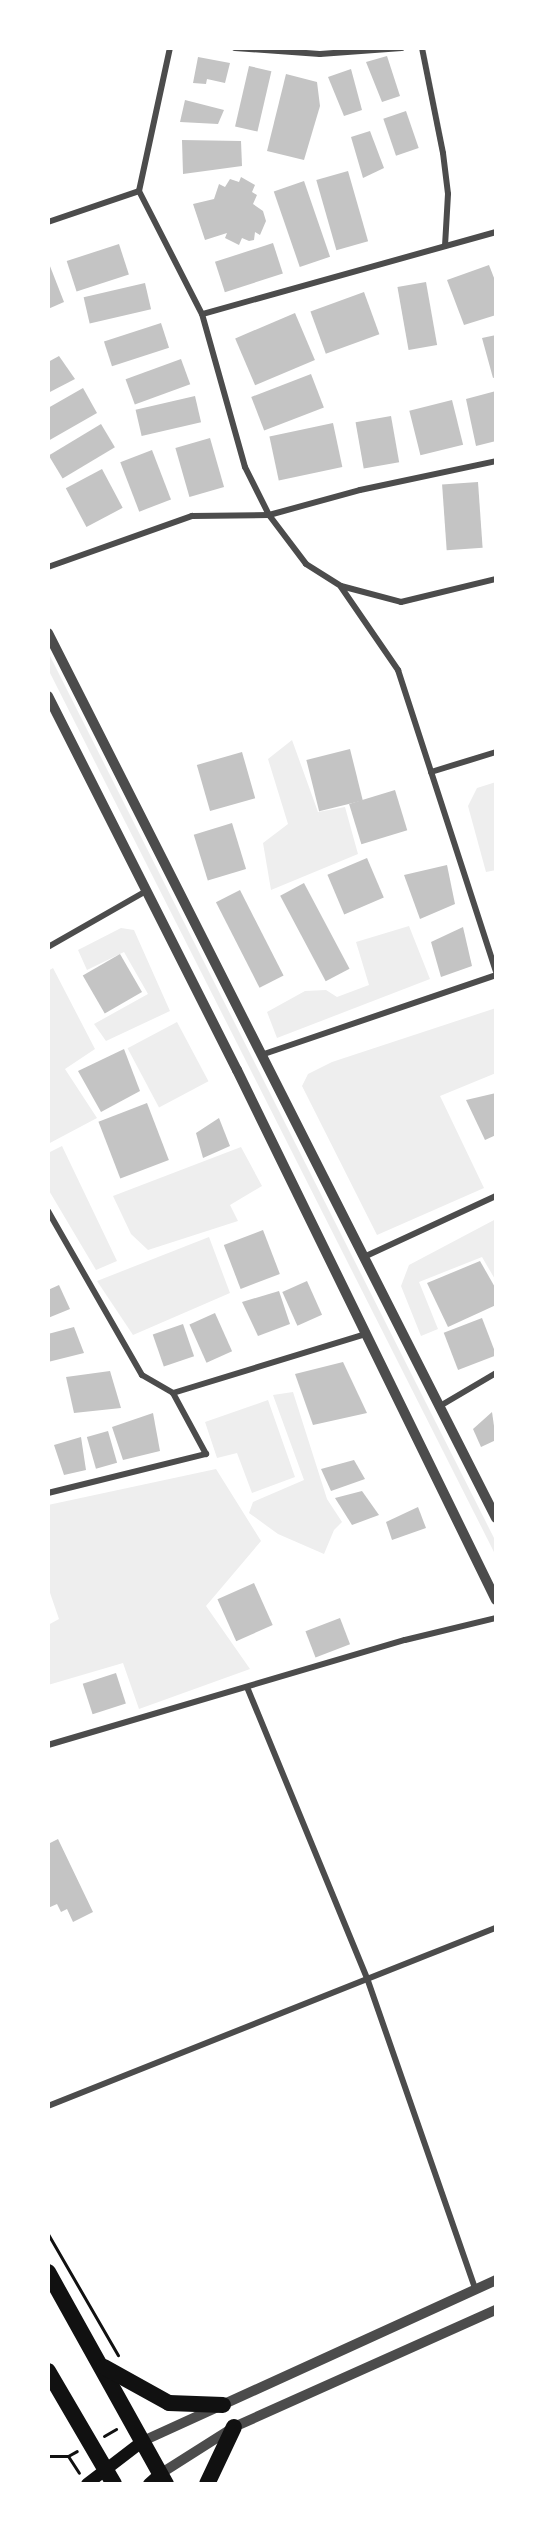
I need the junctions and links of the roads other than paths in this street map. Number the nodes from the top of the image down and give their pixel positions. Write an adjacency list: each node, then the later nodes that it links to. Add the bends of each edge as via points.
1 (170, 48): 5 (street)
2 (235, 48): 3 (street, via 320,54)
3 (402, 48)
4 (422, 48): 8 (street, via 448,194)
5 (139, 191): 6 (street); 9 (street)
6 (48, 222)
7 (496, 232): 8 (street)
8 (445, 246): 9 (street)
9 (202, 315): 11 (street, via 245,467)
10 (496, 461): 11 (street, via 360,490)
11 (269, 515): 12 (street, via 192,516); 14 (street, via 306,564)
12 (48, 567)
13 (496, 579): 14 (street, via 401,602)
14 (341, 586): 18 (street, via 398,670)
15 (48, 633): 22 (street)
16 (48, 696): 19 (street)
17 (496, 752): 18 (street)
18 (431, 772): 21 (street)
19 (146, 891): 20 (street); 26 (street)
20 (48, 947)
21 (496, 973): 22 (street)
22 (264, 1054): 25 (street)
23 (496, 1196): 25 (street)
24 (48, 1211): 28 (street, via 142,1375)
25 (366, 1256): 29 (street)
26 (367, 1333): 28 (street); 32 (street)
27 (496, 1373): 29 (street)
28 (173, 1393): 30 (street, via 206,1454)
29 (440, 1406): 31 (street)
30 (48, 1493)
31 (496, 1518)
32 (496, 1600)
33 (496, 1618): 34 (street)
34 (248, 1687): 35 (street); 37 (street)
35 (48, 1745)
36 (496, 1928): 37 (street)
37 (367, 1978): 38 (street); 41 (street)
38 (48, 2106)
39 (48, 2272): 43 (highway)
40 (496, 2280): 41 (street)
41 (475, 2289): 45 (street)
42 (496, 2310): 46 (street)
43 (102, 2366): 45 (highway, via 169,2403); 47 (highway)
44 (48, 2371): 48 (highway)
45 (223, 2405): 47 (street)
46 (234, 2427): 50 (street); 52 (highway)
47 (143, 2441): 48 (main road); 50 (highway)
48 (104, 2469): 49 (main road); 51 (highway)
49 (83, 2479)
50 (158, 2481)
51 (114, 2484)
52 (207, 2484)

